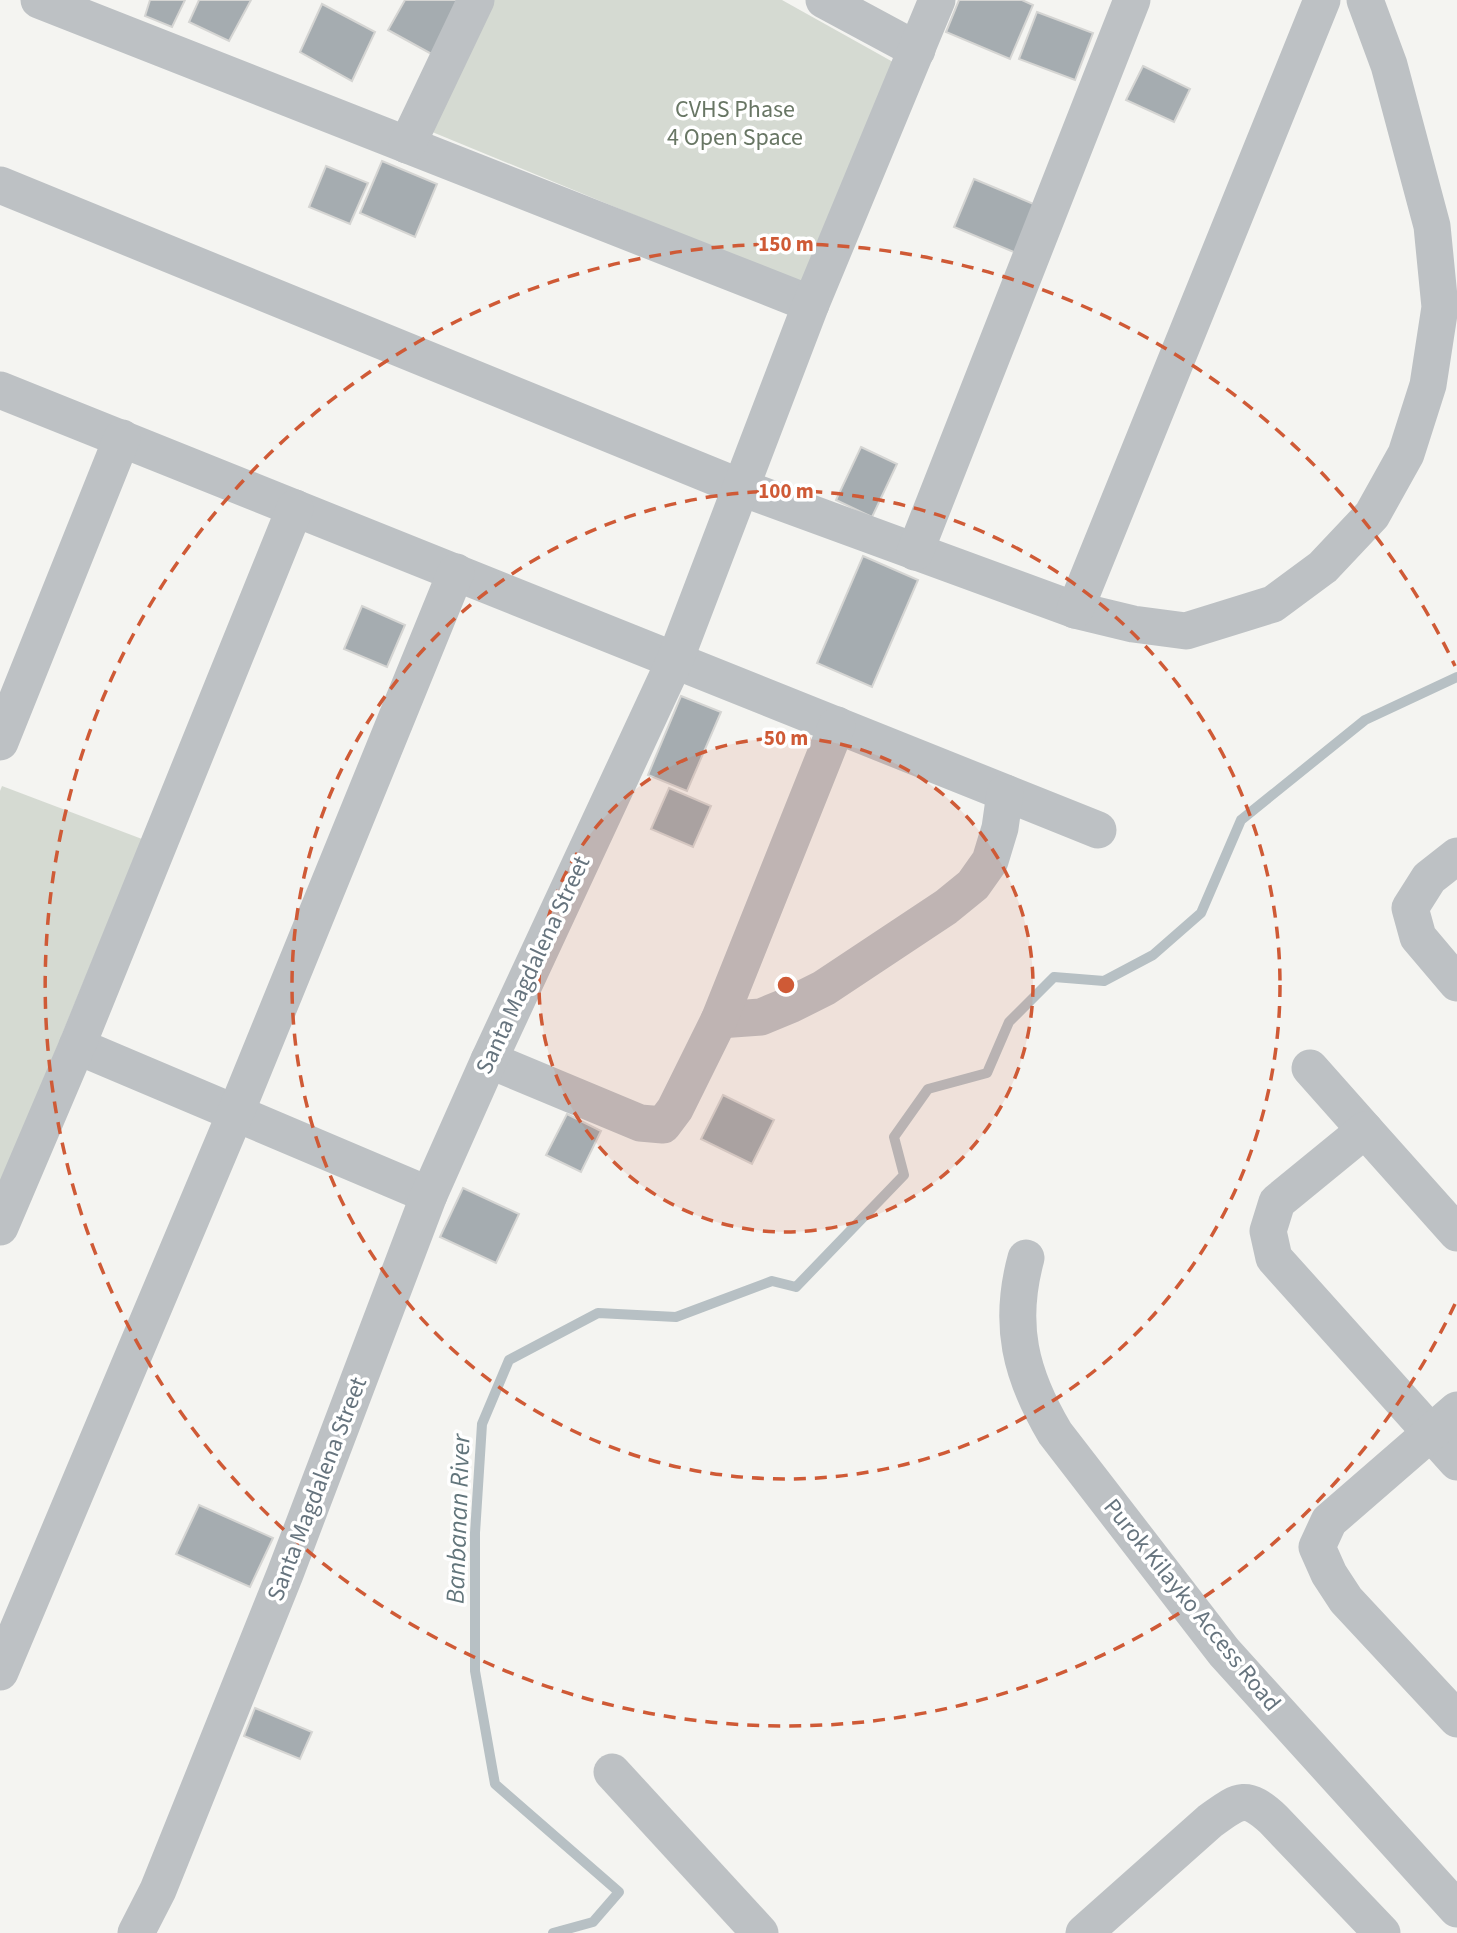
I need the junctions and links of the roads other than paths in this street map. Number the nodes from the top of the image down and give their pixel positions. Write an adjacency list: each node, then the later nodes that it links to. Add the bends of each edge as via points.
1 (39, 0): 9 (street)
2 (476, 0): 9 (street)
3 (824, 0): 8 (street)
4 (937, 0): 8 (street, Santa Magdalena Street)
5 (1132, 0): 16 (street)
6 (1322, 0): 18 (street)
7 (1365, 0): 18 (street, via 1389,65 1432,226 1440,307 1428,385 1406,454 1372,515 1323,567 1273,604 1186,631)
8 (917, 50): 11 (street, Santa Magdalena Street)
9 (407, 145): 11 (street)
10 (0, 185): 14 (street)
11 (811, 304): 14 (street, Santa Magdalena Street)
12 (0, 390): 13 (street)
13 (122, 438): 15 (street); 21 (street)
14 (742, 488): 16 (street); 19 (street, Santa Magdalena Street)
15 (296, 508): 17 (street); 27 (street)
16 (915, 552): 18 (street)
17 (456, 572): 19 (street); 30 (street)
18 (1076, 610)
19 (676, 660): 20 (street); 28 (street, Santa Magdalena Street)
20 (836, 725): 22 (street); 26 (street)
21 (0, 742)
22 (1005, 793): 23 (street); 26 (street, via 990,861 973,885 946,907 824,988 790,1005 761,1017)
23 (1098, 830)
24 (1457, 856): 25 (street, via 1429,878 1410,908 1418,937)
25 (1457, 983)
26 (719, 1020): 28 (street, via 663,1125 640,1123)
27 (77, 1046): 30 (street); 33 (street)
28 (488, 1060): 32 (street, Santa Magdalena Street)
29 (1310, 1068): 31 (street)
30 (236, 1112): 32 (street); 38 (street)
31 (1365, 1130): 34 (street); 36 (street, via 1277,1202 1268,1231 1274,1258)
32 (429, 1195): 42 (street, Santa Magdalena Street, via 275,1600 158,1890)
33 (0, 1227)
34 (1457, 1233)
35 (1026, 1258): 41 (street, Purok Kilayko Access Road, via 1018,1286 1019,1350 1038,1405 1055,1433 1224,1652)
36 (1444, 1421): 37 (street); 39 (street, via 1329,1521 1317,1548 1346,1600)
37 (1457, 1462)
38 (0, 1672)
39 (1457, 1719)
40 (612, 1772): 43 (street)
41 (1457, 1909)
42 (136, 1933)
43 (760, 1933)
44 (1084, 1933): 45 (street, via 1210,1821 1244,1801 1258,1804 1273,1818)
45 (1382, 1933)

